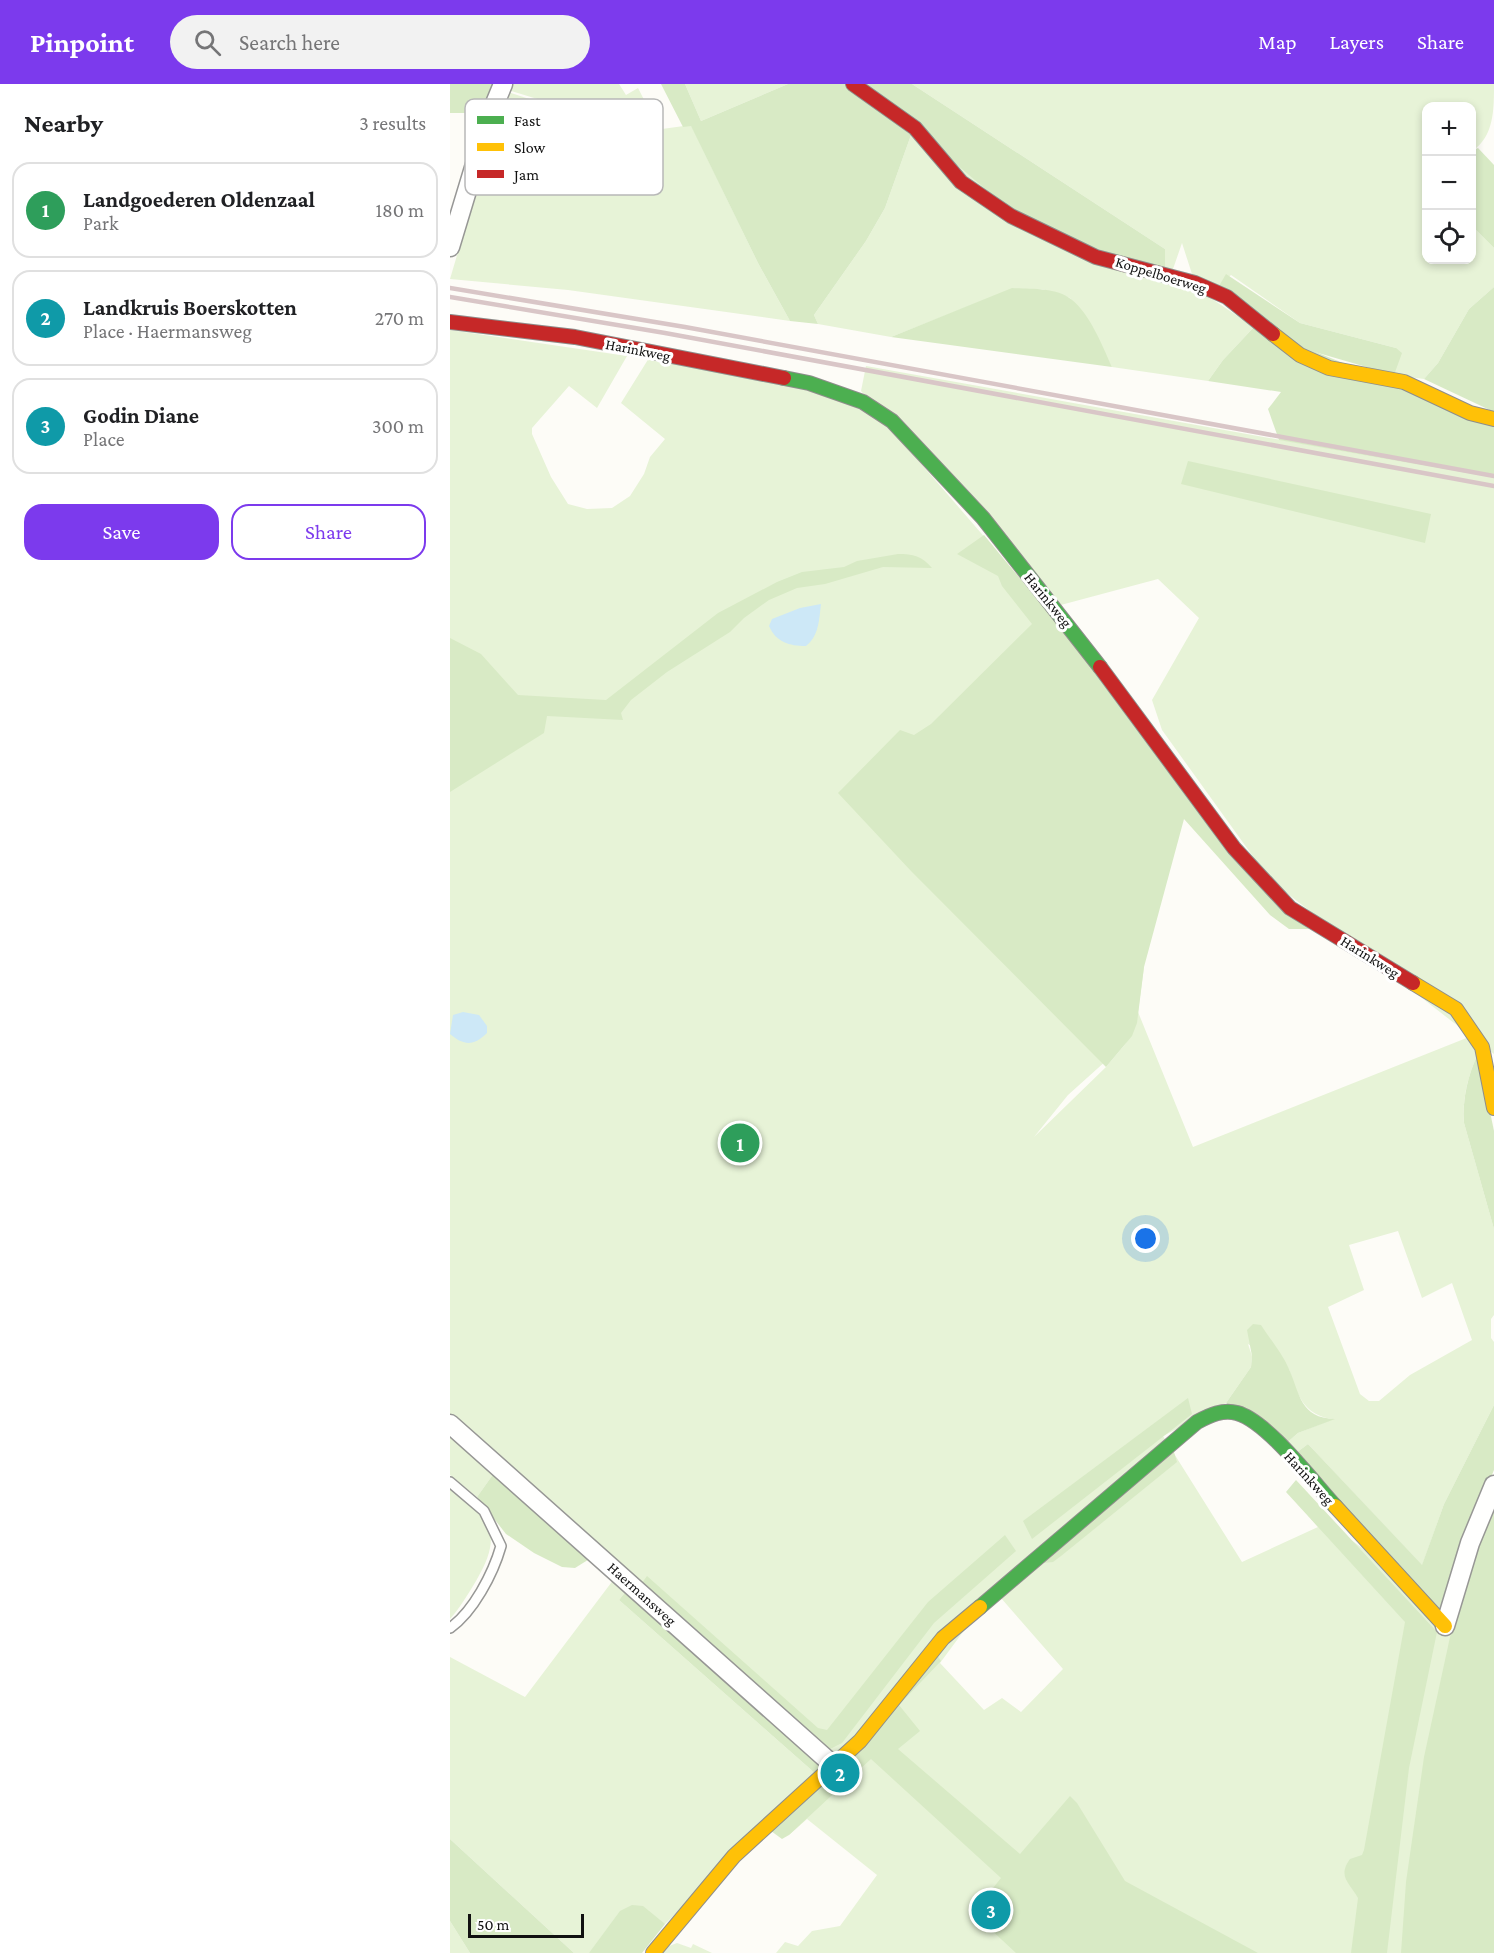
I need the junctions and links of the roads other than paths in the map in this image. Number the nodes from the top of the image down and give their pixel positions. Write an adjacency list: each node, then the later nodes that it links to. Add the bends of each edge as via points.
1 (503, 84): 3 (street)
2 (853, 84): 7 (street, Koppelboerweg, via 915,128 961,182 1011,216 1096,256 1195,283 1227,297 1300,356 1329,368 1404,382 1470,413)
3 (497, 99)
4 (466, 195): 5 (street)
5 (450, 247)
6 (450, 322): 8 (street, Harinkweg, via 575,337 809,383 863,402 892,421 982,518 1077,636 1234,848 1290,908 1456,1009 1482,1047)
7 (1494, 419)
8 (1494, 1108)
9 (450, 1424): 14 (street, Haermansweg)
10 (450, 1482): 13 (lane, via 484,1511 501,1546 496,1562 462,1620)
11 (1494, 1485): 12 (street, Harinkweg, via 1470,1543)
12 (1444, 1626): 14 (street, Harinkweg, via 1262,1425 1237,1412 1210,1414 943,1638 860,1741)
13 (450, 1628)
14 (833, 1765): 15 (street, via 734,1856)
15 (653, 1953)

